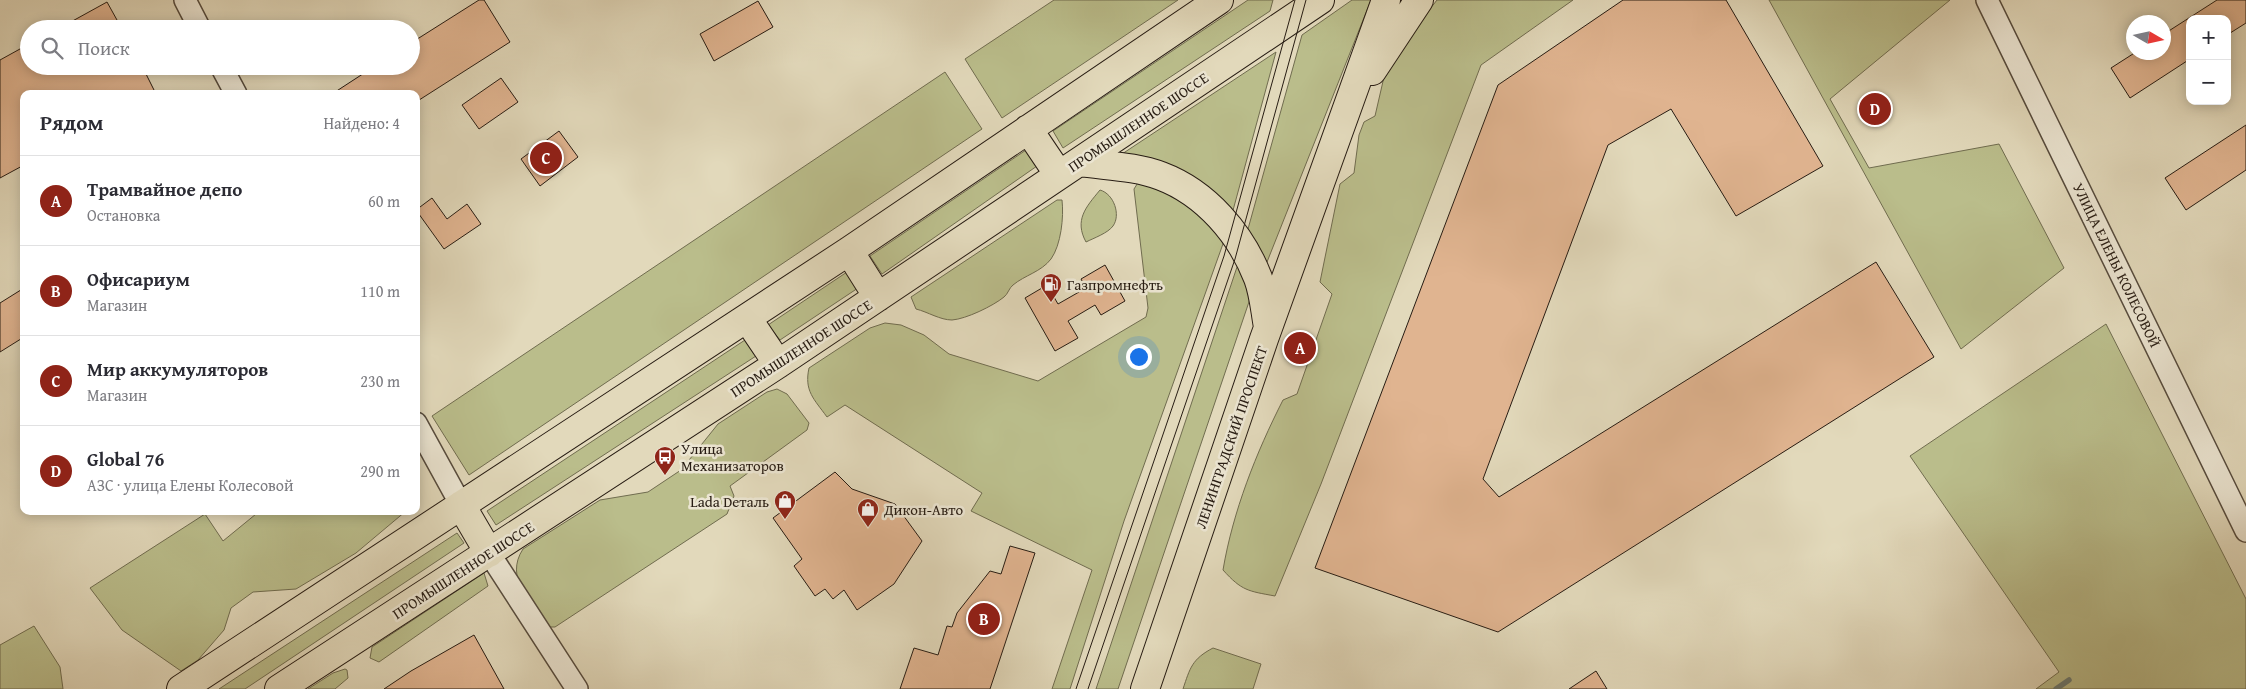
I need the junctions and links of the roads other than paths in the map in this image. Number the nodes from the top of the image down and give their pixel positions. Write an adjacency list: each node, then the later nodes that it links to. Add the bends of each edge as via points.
1 (185, 0): 7 (street)
2 (1219, 0): 10 (main road)
3 (1320, 0): 11 (main road, ПРОМЫШЛЕННОЕ ШОССЕ)
4 (1386, 0): 12 (main road, ЛЕНИНГРАДСКИЙ ПРОСПЕКТ)
5 (1419, 0): 12 (main road, ЛЕНИНГРАДСКИЙ ПРОСПЕКТ, via 1376,63)
6 (1987, 0): 20 (street, УЛИЦА ЕЛЕНЫ КОЛЕСОВОЙ)
7 (195, 20)
8 (226, 75): 9 (street)
9 (234, 90)
10 (1028, 129): 11 (main road); 13 (main road)
11 (1069, 169): 14 (main road, ПРОМЫШЛЕННОЕ ШОССЕ); 16 (main road, via 1144,171 1191,191 1225,222 1250,261 1258,280)
12 (1318, 185): 16 (main road, ЛЕНИНГРАДСКИЙ ПРОСПЕКТ)
13 (849, 251): 14 (main road); 15 (main road)
14 (878, 297): 17 (main road, ПРОМЫШЛЕННОЕ ШОССЕ)
15 (746, 318): 17 (main road); 19 (main road)
16 (1268, 328): 25 (main road, ЛЕНИНГРАДСКИЙ ПРОСПЕКТ)
17 (778, 364): 21 (main road, ПРОМЫШЛЕННОЕ ШОССЕ)
18 (420, 430): 19 (street)
19 (461, 505): 21 (main road); 22 (main road)
20 (2246, 530)
21 (489, 553): 23 (main road, ПРОМЫШЛЕННОЕ ШОССЕ); 24 (street)
22 (181, 689)
23 (278, 689)
24 (576, 689)
25 (1146, 689)

